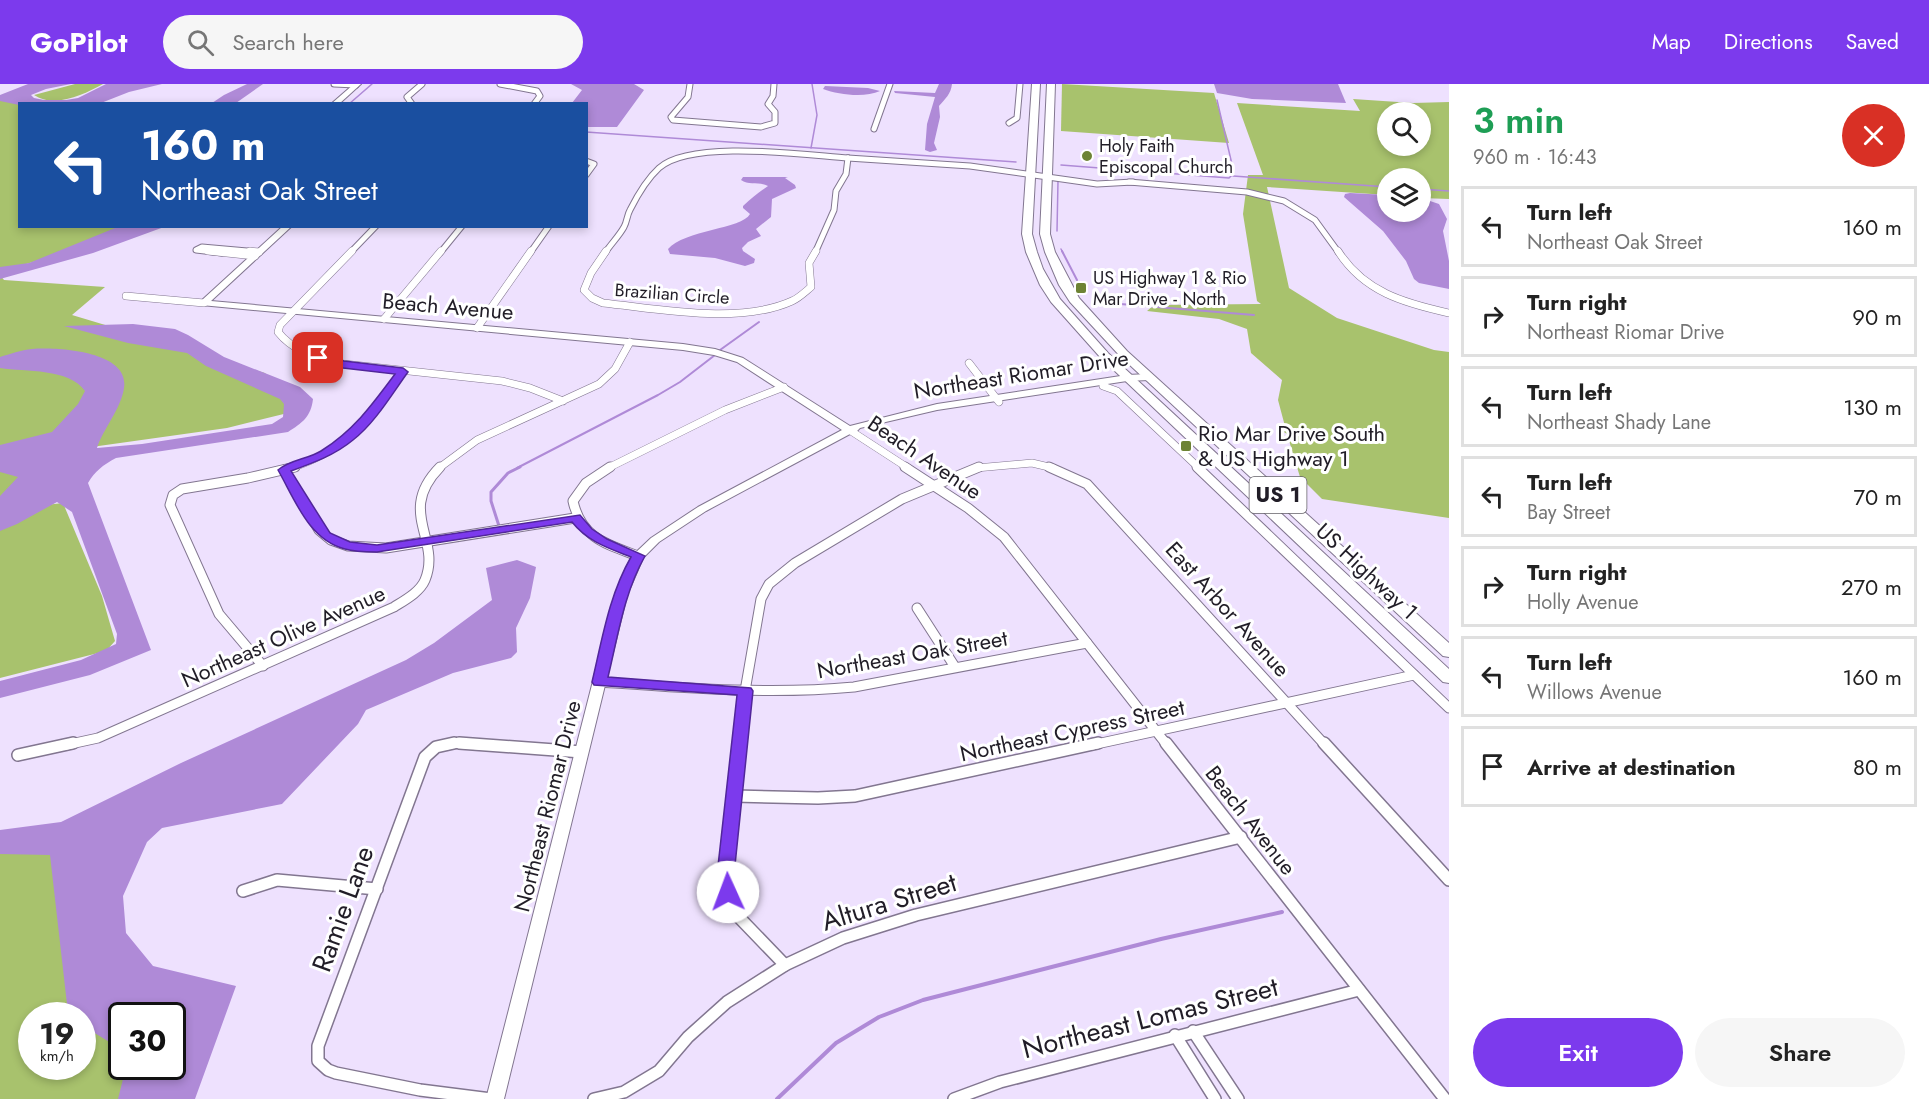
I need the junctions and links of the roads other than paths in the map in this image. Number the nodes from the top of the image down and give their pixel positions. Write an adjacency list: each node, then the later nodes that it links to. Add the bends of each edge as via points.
1 (334, 84): 9 (street)
2 (422, 84): 12 (street, via 407,97)
3 (500, 84): 13 (street, via 535,90 541,95)
4 (690, 84): 5 (street, via 688,97 674,112 673,120 761,127 775,123 775,112 768,104)
5 (774, 84)
6 (890, 84): 15 (street)
7 (1020, 84): 14 (street, via 1017,118)
8 (1036, 84): 17 (main road, US Highway 1 / US 1)
9 (357, 85): 11 (street)
10 (1048, 86): 18 (main road, US Highway 1 / US 1)
11 (336, 102)
12 (410, 102)
13 (536, 102)
14 (1009, 123)
15 (874, 129)
16 (848, 158): 16 (street, Brazilian Circle, via 846,174 836,191 834,210 809,263 811,287 804,296 775,307 732,314 603,303 584,290 586,280 626,225 629,211 660,167 671,161 712,151); 17 (street, Brazilian Circle)
17 (1030, 174): 18 (street, Brazilian Circle); 34 (main road, US Highway 1 / US 1, via 1027,234 1037,269 1074,325)
18 (1052, 176): 27 (street, Brazilian Circle, via 1097,184 1133,182 1248,191 1281,199 1318,222 1360,279 1380,292); 33 (main road, US Highway 1 / US 1, via 1045,234 1056,270 1088,318)
19 (286, 228): 23 (street)
20 (374, 228): 26 (street)
21 (460, 228): 28 (street)
22 (548, 228): 29 (street)
23 (257, 254): 23 (street, via 202,247 196,250); 25 (street)
24 (126, 296): 25 (street, Beach Avenue)
25 (204, 303): 26 (street, Beach Avenue)
26 (293, 311): 28 (street, Beach Avenue); 32 (street, via 278,332 296,347 334,363)
27 (1449, 313)
28 (384, 319): 29 (street, Beach Avenue)
29 (477, 328): 30 (street, Beach Avenue)
30 (630, 342): 36 (street, Beach Avenue, via 724,354); 38 (street, Northeast Olive Avenue, via 608,377)
31 (969, 363): 37 (street)
32 (403, 372): 38 (street, via 502,381); 42 (street, via 350,438 322,455)
33 (1149, 377): 34 (street, Northeast Riomar Drive); 49 (main road, US Highway 1 / US 1)
34 (1129, 380): 35 (street, Northeast Riomar Drive); 37 (street, Northeast Riomar Drive); 39 (main road, US Highway 1 / US 1)
35 (1103, 386): 37 (street, Northeast Riomar Drive); 40 (street, via 1117,391)
36 (784, 387): 41 (street, Beach Avenue); 44 (street, via 725,410 611,466 586,483 573,501)
37 (998, 400): 41 (street, Northeast Riomar Drive)
38 (563, 401): 45 (street, Northeast Olive Avenue, via 451,456 432,475 422,491 418,510)
39 (1152, 401): 40 (street); 53 (main road, US Highway 1 / US 1)
40 (1133, 405): 52 (street)
41 (851, 430): 43 (street, Beach Avenue); 46 (street, Northeast Riomar Drive, via 702,509 655,540)
42 (284, 470): 45 (street, via 319,530 331,540 370,549); 50 (street, via 182,489 173,495 170,505 219,614)
43 (933, 486): 48 (street, Beach Avenue, via 1004,537); 55 (street, East Arbor Avenue, via 863,521 769,584 761,599); 56 (street, East Arbor Avenue, via 981,466 1012,463 1050,467 1087,483)
44 (575, 518): 45 (street); 46 (street, via 603,542)
45 (424, 542): 50 (street, Northeast Olive Avenue, via 428,563 424,580 413,594 394,608)
46 (639, 556): 54 (street, Northeast Riomar Drive, via 621,595)
47 (917, 608): 51 (street)
48 (1087, 643): 51 (street, Northeast Oak Street); 58 (street, Beach Avenue)
49 (1449, 652)
50 (263, 666): 60 (street, Northeast Olive Avenue, via 98,738)
51 (955, 667): 55 (street, Northeast Oak Street, via 843,689)
52 (1414, 675): 56 (street, Northeast Cypress Street); 57 (street)
53 (1449, 678)
54 (599, 682): 55 (street, Northeast Oak Street); 59 (street, Northeast Riomar Drive)
55 (745, 691): 61 (street, East Arbor Avenue)
56 (1287, 703): 58 (street, Northeast Cypress Street); 63 (street, East Arbor Avenue)
57 (1449, 708)
58 (1158, 732): 61 (street, Northeast Cypress Street, via 855,796); 62 (street, Beach Avenue)
59 (582, 752): 64 (street, Ramie Lane, via 455,743 436,747 425,757); 70 (street, Northeast Riomar Drive)
60 (18, 755)
61 (735, 796): 66 (street, East Arbor Avenue, via 726,875 731,909)
62 (1240, 837): 66 (street, Altura Street, via 916,915 843,938); 67 (street, Beach Avenue)
63 (1449, 880)
64 (377, 889): 65 (street, via 277,880); 70 (street, Ramie Lane, via 318,1046 318,1060 328,1070 350,1077)
65 (243, 891)
66 (785, 964): 71 (street, Altura Street, via 727,1002 688,1037 659,1071 624,1092)
67 (1359, 990): 68 (street, Northeast Lomas Street); 75 (street, Beach Avenue)
68 (1193, 1031): 69 (street, Northeast Lomas Street); 74 (street)
69 (1175, 1035): 72 (street, Northeast Lomas Street, via 1000,1082); 73 (street)
70 (493, 1099)
71 (594, 1099)
72 (954, 1099)
73 (1215, 1099)
74 (1238, 1099)
75 (1445, 1099)

